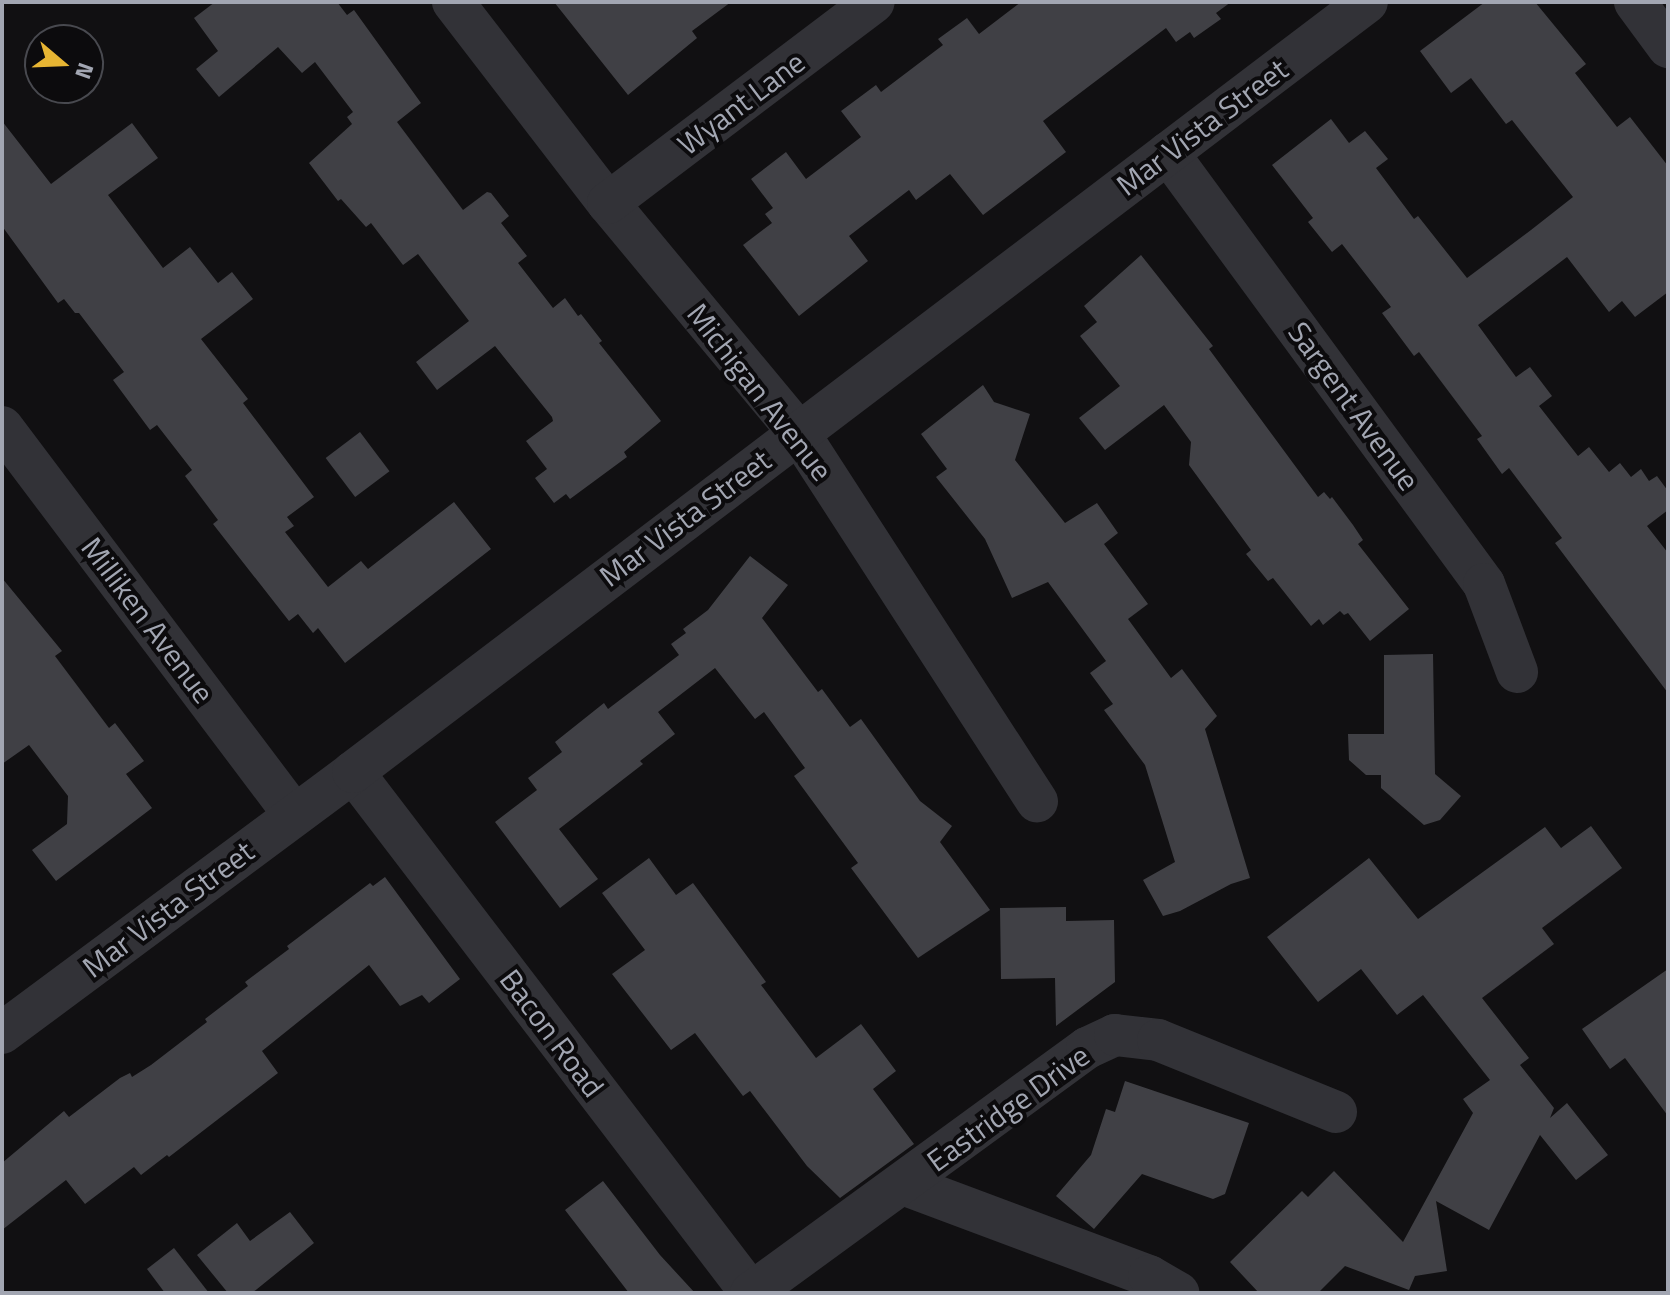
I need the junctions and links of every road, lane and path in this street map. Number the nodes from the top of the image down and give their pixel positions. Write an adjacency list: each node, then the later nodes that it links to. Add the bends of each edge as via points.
1 (453, 2): 7 (street, Michigan Avenue)
2 (874, 2): 7 (street, Wyant Lane)
3 (1367, 2): 6 (street, Mar Vista Street)
4 (1635, 2): 5 (street)
5 (1668, 47)
6 (1168, 153): 9 (street, Mar Vista Street); 10 (street, Sargent Avenue, via 1484,584)
7 (608, 203): 9 (street, Michigan Avenue)
8 (2, 427): 13 (street, Milliken Avenue)
9 (798, 432): 11 (street, Mar Vista Street); 12 (street, Michigan Avenue)
10 (1517, 672)
11 (353, 772): 13 (street, Mar Vista Street); 17 (street, Bacon Road)
12 (1037, 802)
13 (294, 814): 14 (street, Mar Vista Street)
14 (2, 1033)
15 (1336, 1112): 16 (street, Eastridge Drive, via 1158,1040 1115,1035 1087,1048)
16 (903, 1184): 17 (street, Eastridge Drive); 18 (street, via 1149,1276)
17 (751, 1293)
18 (1178, 1293)

